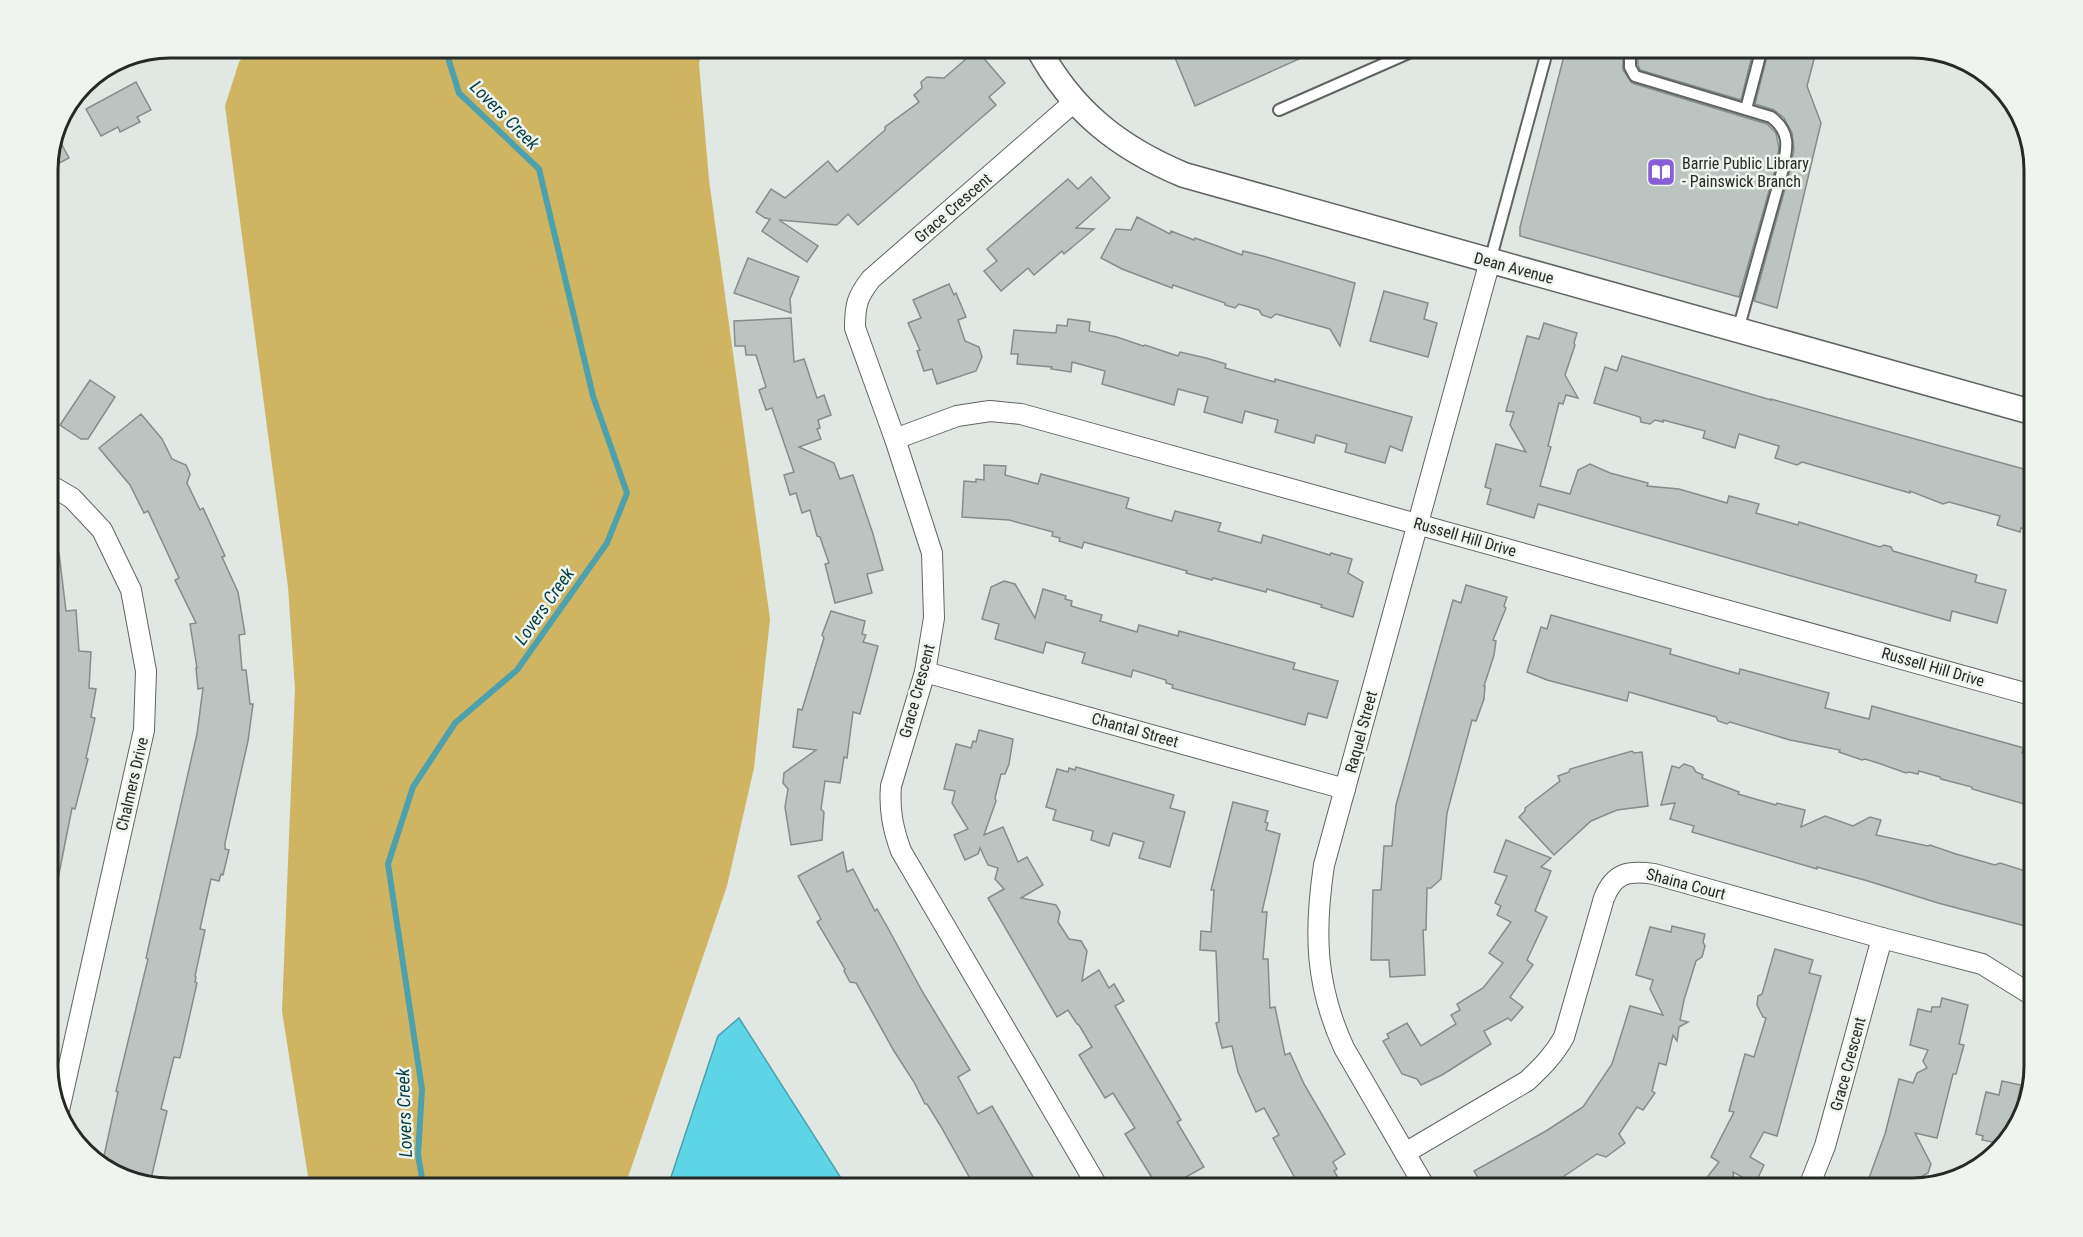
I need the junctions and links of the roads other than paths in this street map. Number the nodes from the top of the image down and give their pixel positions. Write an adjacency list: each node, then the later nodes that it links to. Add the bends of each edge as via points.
1 (1044, 58): 6 (street, Dean Avenue)
2 (1397, 58): 7 (lane)
3 (1545, 58): 9 (lane)
4 (1630, 58): 8 (lane, via 1635,76)
5 (1759, 58): 8 (lane)
6 (1074, 102): 9 (street, Dean Avenue, via 1130,149 1184,175); 12 (street, Grace Crescent, via 871,279 859,294 855,328)
7 (1280, 110)
8 (1746, 110): 10 (lane, via 1771,117 1782,125 1787,151)
9 (1490, 261): 10 (street, Dean Avenue); 14 (street, Raquel Street)
10 (1738, 330): 11 (street, Dean Avenue)
11 (2024, 410)
12 (895, 439): 14 (street, Russell Hill Drive, via 957,416 990,411 1021,414); 15 (street, Grace Crescent, via 932,553 934,618)
13 (59, 490): 20 (street, Chalmers Drive, via 72,498 102,530 131,590 146,671 144,730)
14 (1418, 524): 16 (street, Russell Hill Drive); 17 (street, Raquel Street)
15 (925, 672): 17 (street, Chantal Street); 22 (street, Grace Crescent, via 891,786 893,828 901,851)
16 (2024, 693)
17 (1345, 789): 21 (street, Raquel Street, via 1324,865 1318,964 1334,1027)
18 (1882, 938): 19 (street, Shaina Court, via 1982,964); 21 (street, Shaina Court, via 1654,874 1637,871 1622,875 1609,885 1604,898 1557,1051 1527,1081); 24 (street, Grace Crescent, via 1826,1146)
19 (2024, 990)
20 (62, 1096)
21 (1405, 1153): 23 (street, Raquel Street)
22 (1093, 1178)
23 (1420, 1178)
24 (1813, 1178)

